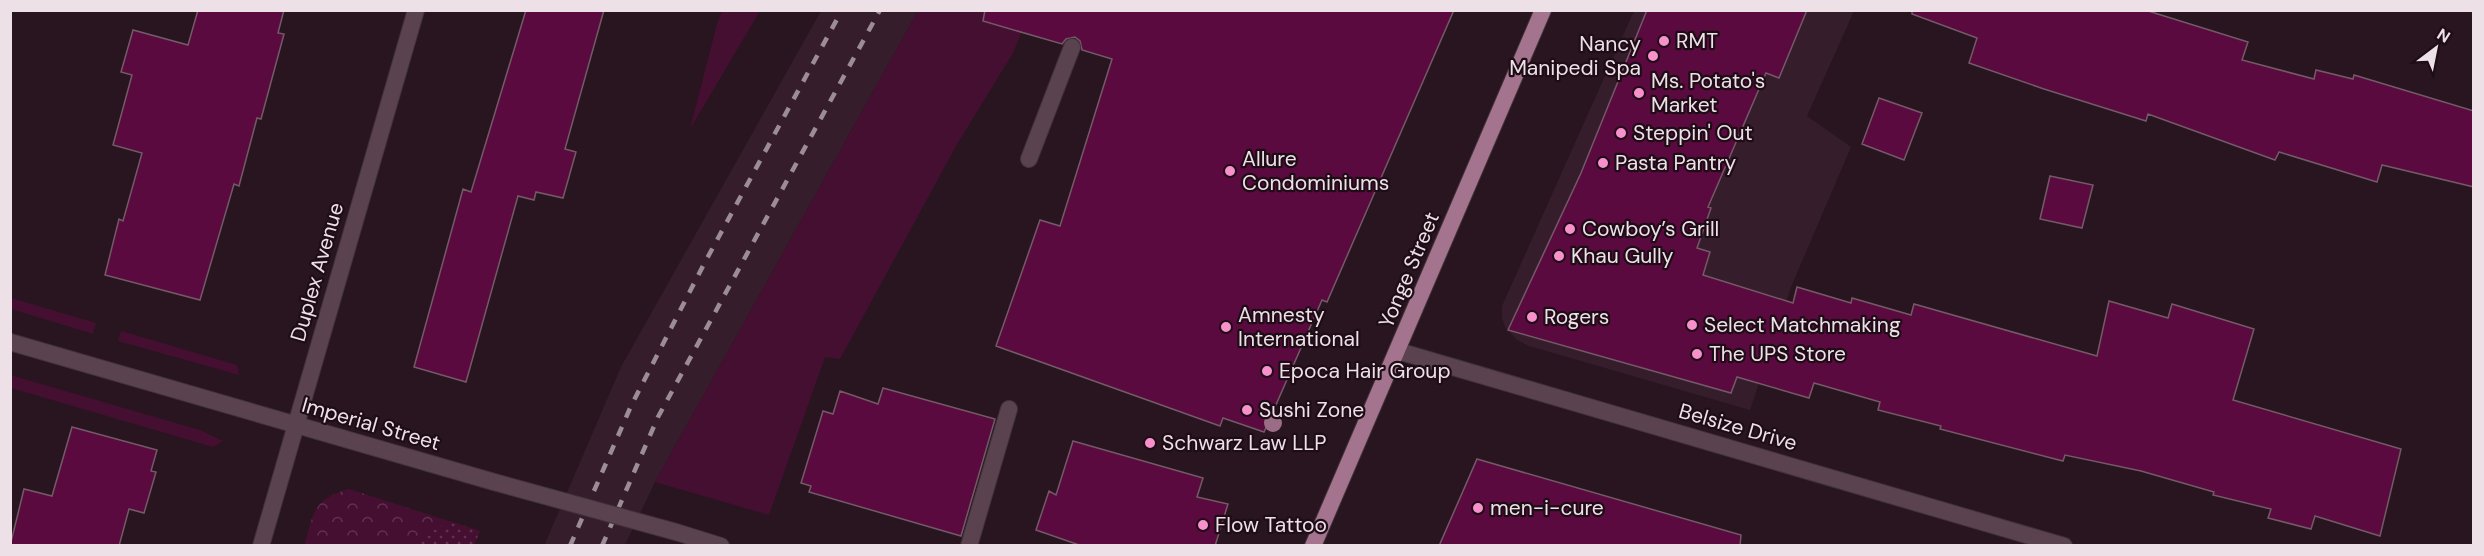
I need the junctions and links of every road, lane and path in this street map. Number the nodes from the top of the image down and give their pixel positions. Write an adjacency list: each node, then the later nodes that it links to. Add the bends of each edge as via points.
1 (416, 10): 8 (street, Duplex Avenue)
2 (1544, 10): 6 (main road, Yonge Street)
3 (1072, 47): 4 (street)
4 (1029, 159)
5 (10, 342): 8 (street, Imperial Street)
6 (1398, 351): 12 (main road, Yonge Street); 13 (street, Belsize Drive)
7 (1009, 410): 11 (street)
8 (295, 426): 9 (street, Duplex Avenue); 10 (street, Imperial Street, bridge)
9 (261, 546)
10 (721, 546)
11 (969, 546)
12 (1313, 546)
13 (2064, 546)

